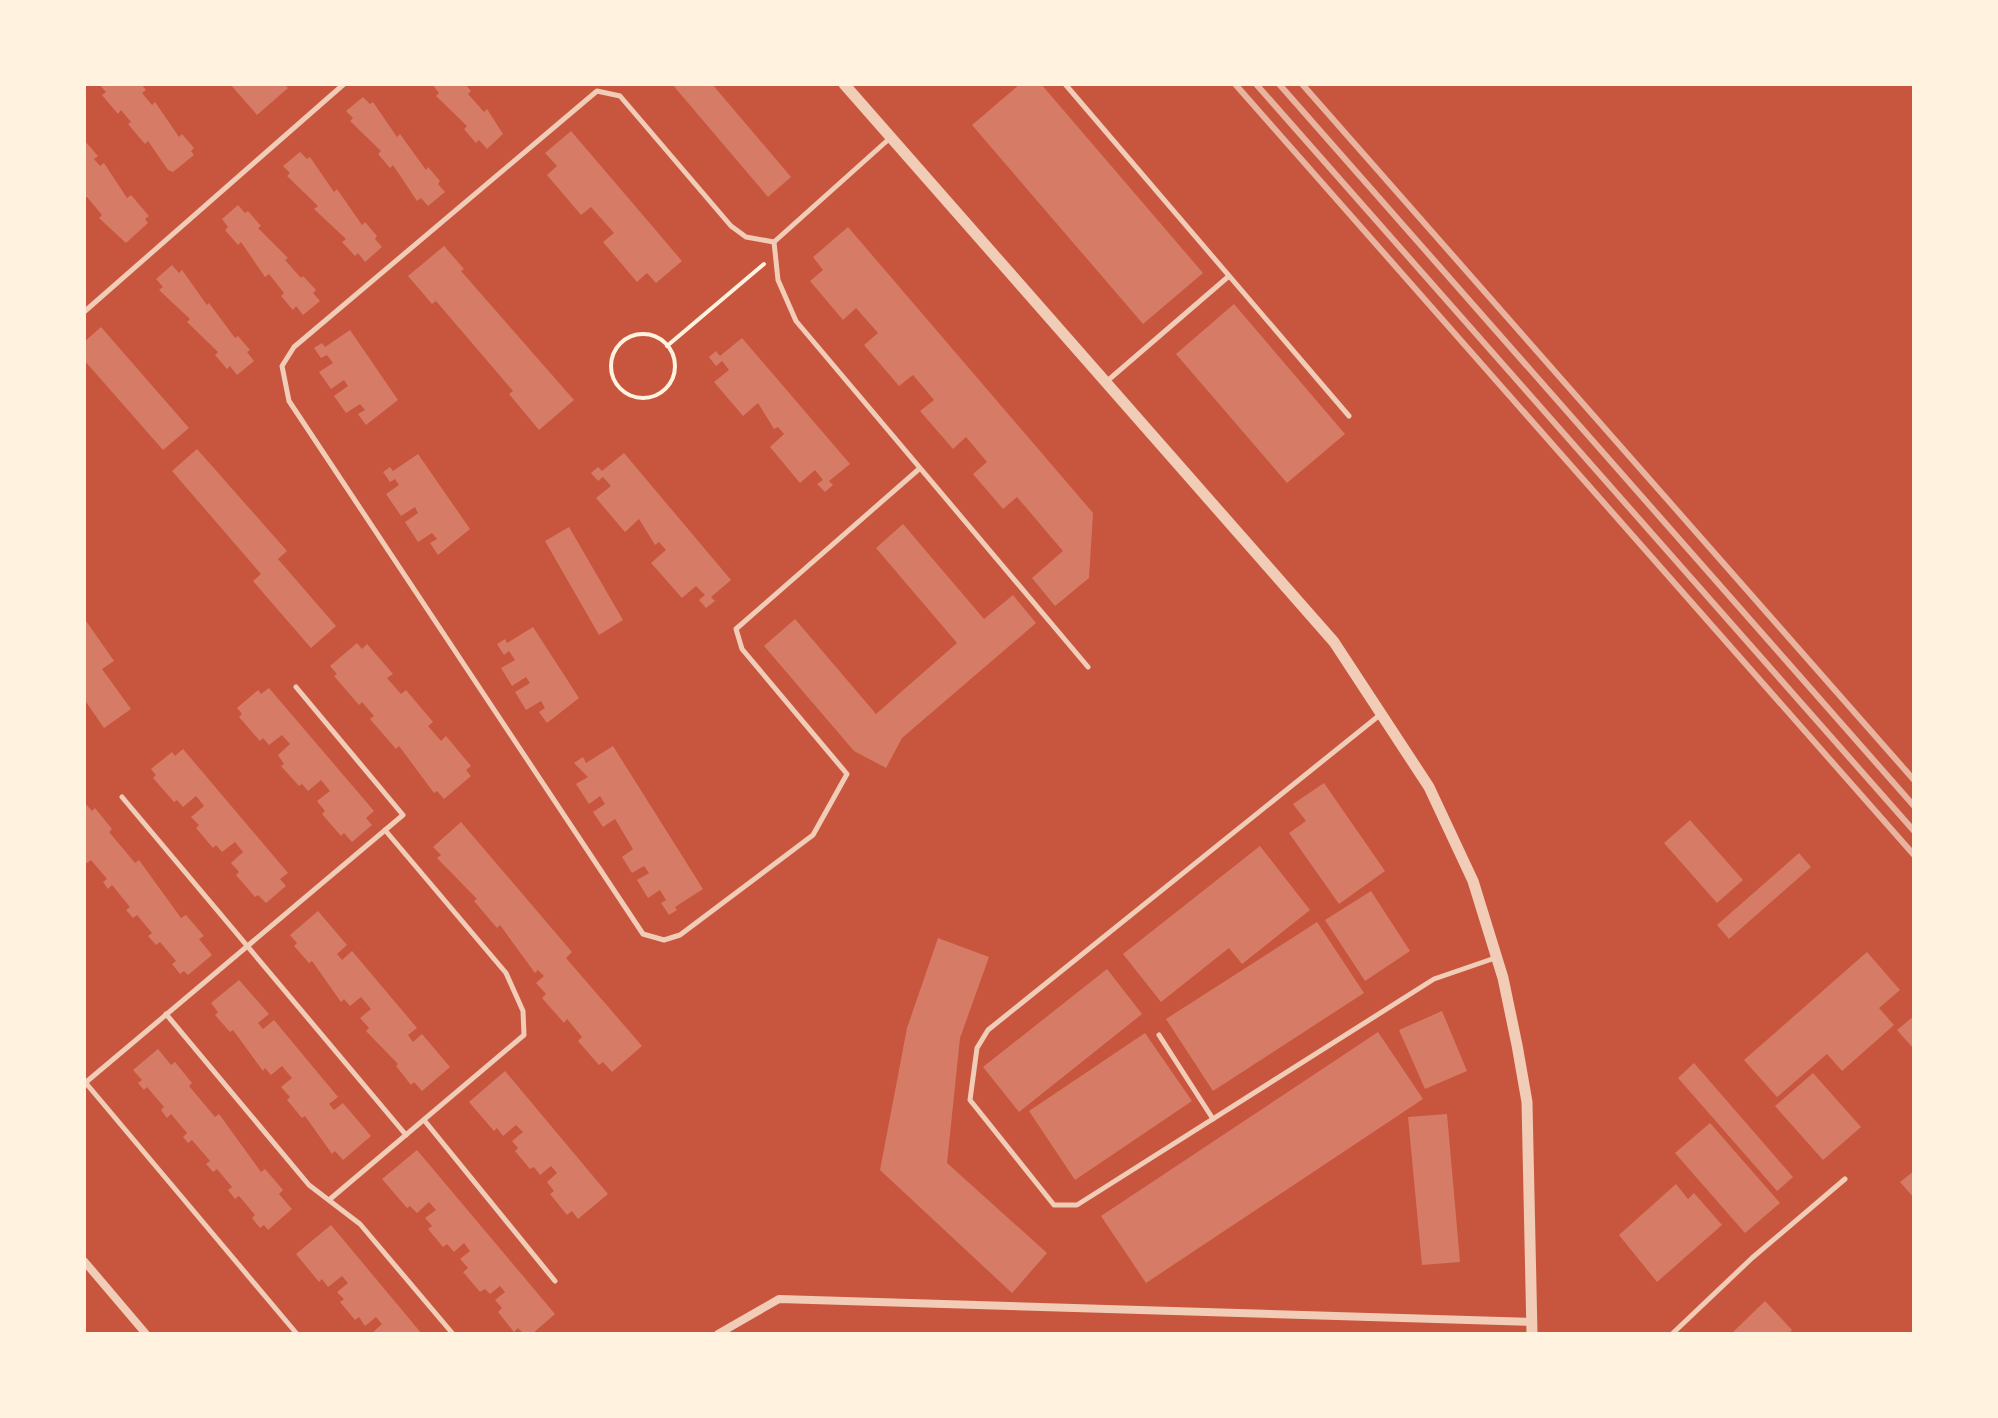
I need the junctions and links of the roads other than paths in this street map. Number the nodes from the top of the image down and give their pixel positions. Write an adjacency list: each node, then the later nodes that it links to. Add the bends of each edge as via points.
1 (344, 84): 7 (lane)
2 (844, 84): 4 (street)
3 (1065, 84): 6 (lane)
4 (891, 138): 5 (lane); 8 (street)
5 (774, 242): 10 (lane, via 778,280 796,321); 10 (lane, via 746,237 731,226 620,96 597,91 294,347 282,366 289,401 651,939 680,935 813,835 843,786 847,774 742,649 736,629)
6 (1229, 276): 8 (lane); 9 (lane)
7 (84, 312)
8 (1105, 382): 13 (street, via 1334,642)
9 (1349, 416)
10 (919, 469): 11 (lane)
11 (1088, 667)
12 (296, 687): 15 (lane, via 403,815)
13 (1382, 713): 17 (street, via 1429,787 1473,881); 21 (lane, via 988,1030 977,1048 970,1100 1054,1205 1077,1205)
14 (122, 797): 16 (lane)
15 (385, 830): 16 (lane); 22 (lane, via 506,973 523,1011 524,1035)
16 (247, 946): 18 (lane); 23 (lane)
17 (1497, 958): 21 (lane, via 1434,979); 28 (street, via 1527,1102)
18 (166, 1014): 20 (lane); 25 (lane, via 309,1185)
19 (1159, 1035): 21 (lane)
20 (85, 1082): 30 (lane)
21 (1213, 1119)
22 (424, 1120): 23 (lane); 27 (lane)
23 (406, 1135): 25 (lane)
24 (1845, 1179): 33 (lane)
25 (329, 1200): 31 (lane, via 360,1224)
26 (84, 1261): 29 (street)
27 (555, 1281)
28 (1532, 1328): 32 (street, via 779,1299)
29 (146, 1334)
30 (297, 1334)
31 (453, 1334)
32 (718, 1334)
33 (1672, 1334)

